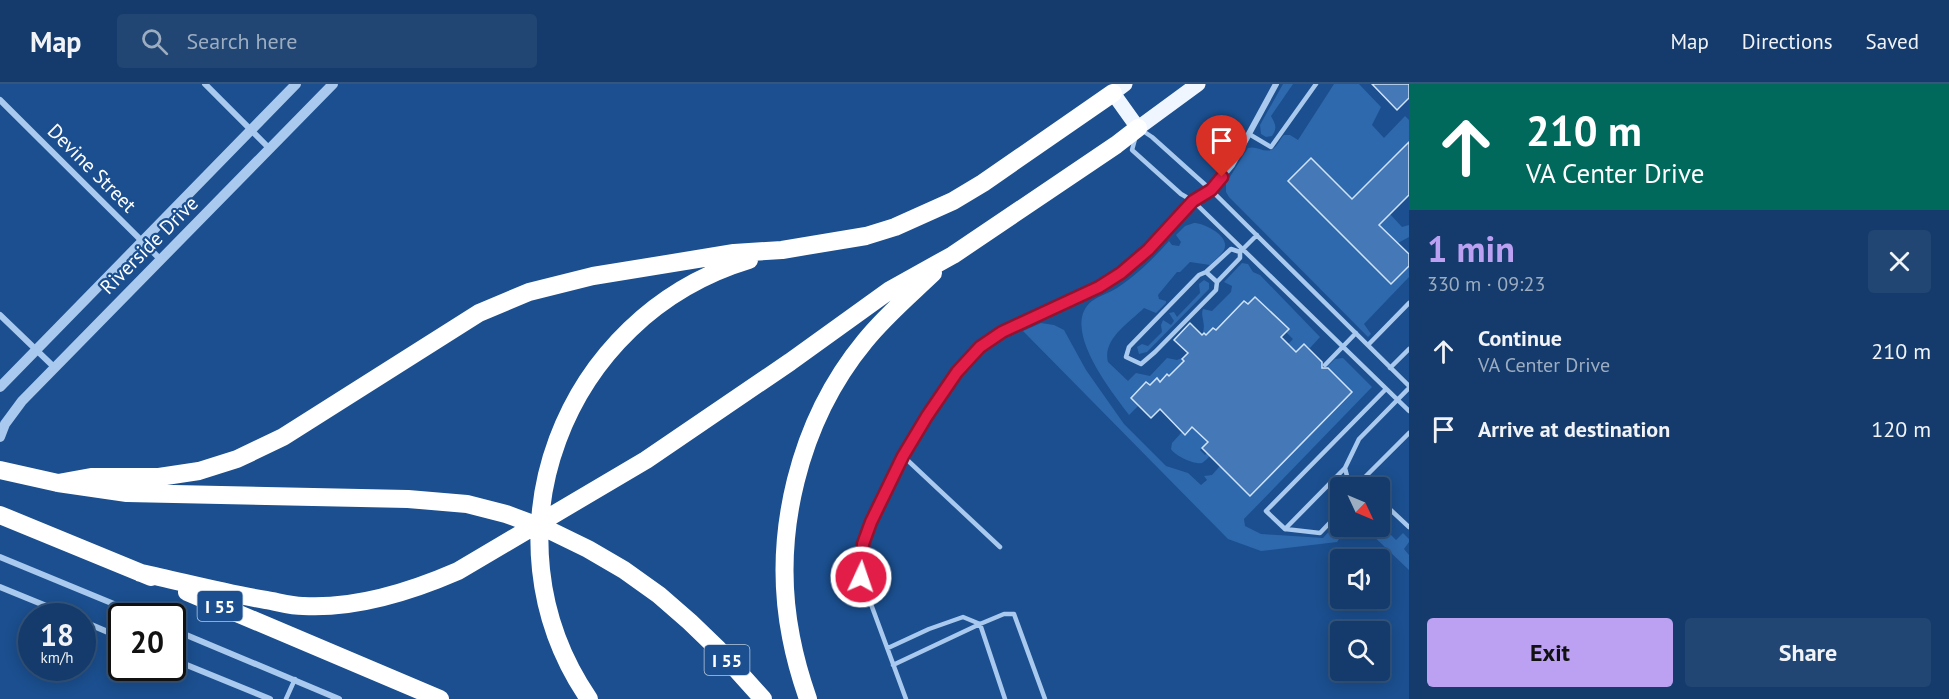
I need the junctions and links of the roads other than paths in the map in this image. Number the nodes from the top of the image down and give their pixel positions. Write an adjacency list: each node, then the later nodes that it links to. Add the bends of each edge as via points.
1 (205, 84): 10 (street)
2 (296, 84): 10 (street, Riverside Drive)
3 (333, 84): 12 (street, Riverside Drive)
4 (1198, 84): 9 (main road)
5 (1276, 84): 11 (street)
6 (1316, 84): 11 (lane, via 1271,147)
7 (1119, 89): 9 (main road); 17 (highway, via 983,183 927,214 866,236)
8 (0, 100): 16 (street, Devine Street)
9 (1138, 128): 13 (lane); 14 (lane, via 1132,150); 19 (highway)
10 (252, 131): 12 (street); 16 (street, Riverside Drive)
11 (1249, 134): 13 (street, via 1232,165)
12 (270, 149): 20 (street, Riverside Drive)
13 (1211, 190): 14 (street); 15 (lane)
14 (1193, 201): 18 (lane); 24 (street, via 1130,266)
15 (1257, 235): 18 (lane); 26 (lane)
16 (142, 240): 20 (street, Devine Street); 30 (street, Riverside Drive)
17 (782, 250): 46 (highway, via 676,262 529,292 479,313 283,437 237,459 199,471 159,477 91,477); 68 (highway, via 724,268 692,283 635,324 591,374 562,428 541,509 542,590 562,653)
18 (1241, 250): 21 (lane, via 1230,249); 22 (lane, via 1240,258); 28 (lane)
19 (953, 255): 54 (highway, via 890,290 646,460 432,583 387,596 303,606); 70 (highway, via 865,341 823,407 809,440 791,502 784,573 790,636)
20 (160, 259): 32 (street, Riverside Drive)
21 (1206, 272): 22 (lane); 22 (lane, via 1129,347 1126,357 1141,364 1216,290)
22 (1217, 282)
23 (1409, 303): 27 (lane)
24 (1063, 304): 41 (lane, via 1002,332 980,347 957,372)
25 (0, 315): 30 (street)
26 (1356, 333): 27 (lane); 28 (lane)
27 (1368, 345): 33 (lane)
28 (1342, 347): 31 (lane); 36 (lane)
29 (1409, 349): 33 (lane)
30 (36, 350): 32 (street); 34 (street, Riverside Drive)
31 (1325, 365)
32 (54, 367): 40 (street, Riverside Drive, via 13,412)
33 (1390, 368): 35 (lane)
34 (0, 387)
35 (1409, 387): 37 (lane)
36 (1385, 390): 37 (lane); 51 (lane, via 1266,511)
37 (1396, 401): 38 (lane); 42 (lane, via 1359,439)
38 (1409, 411)
39 (1409, 433): 45 (lane)
40 (0, 437)
41 (903, 456): 52 (lane); 60 (lane, via 871,522 861,560 861,577)
42 (1346, 468): 44 (lane); 51 (lane)
43 (0, 470): 46 (highway, I 55)
44 (1348, 477)
45 (1365, 477)
46 (58, 483): 69 (highway, I 55, via 127,493 408,499 467,504 506,514 588,549 659,595 690,622)
47 (1390, 509): 50 (lane)
48 (0, 515): 54 (highway, I 55)
49 (1330, 523): 51 (lane, via 1320,533)
50 (1409, 527)
51 (1285, 529)
52 (1000, 547)
53 (0, 557): 57 (street)
54 (141, 573): 67 (highway, I 55)
55 (0, 587): 56 (street)
56 (39, 603)
57 (111, 603)
58 (980, 624): 60 (lane, via 963,617); 62 (lane); 72 (lane); 73 (lane, via 1014,614)
59 (186, 635): 63 (street)
60 (888, 648): 62 (lane)
61 (186, 665): 64 (street)
62 (893, 665): 71 (lane)
63 (295, 679): 65 (lane); 66 (street)
64 (270, 699)
65 (286, 699)
66 (339, 699)
67 (440, 699)
68 (588, 699)
69 (762, 699)
70 (808, 699)
71 (906, 699)
72 (1005, 699)
73 (1045, 699)

